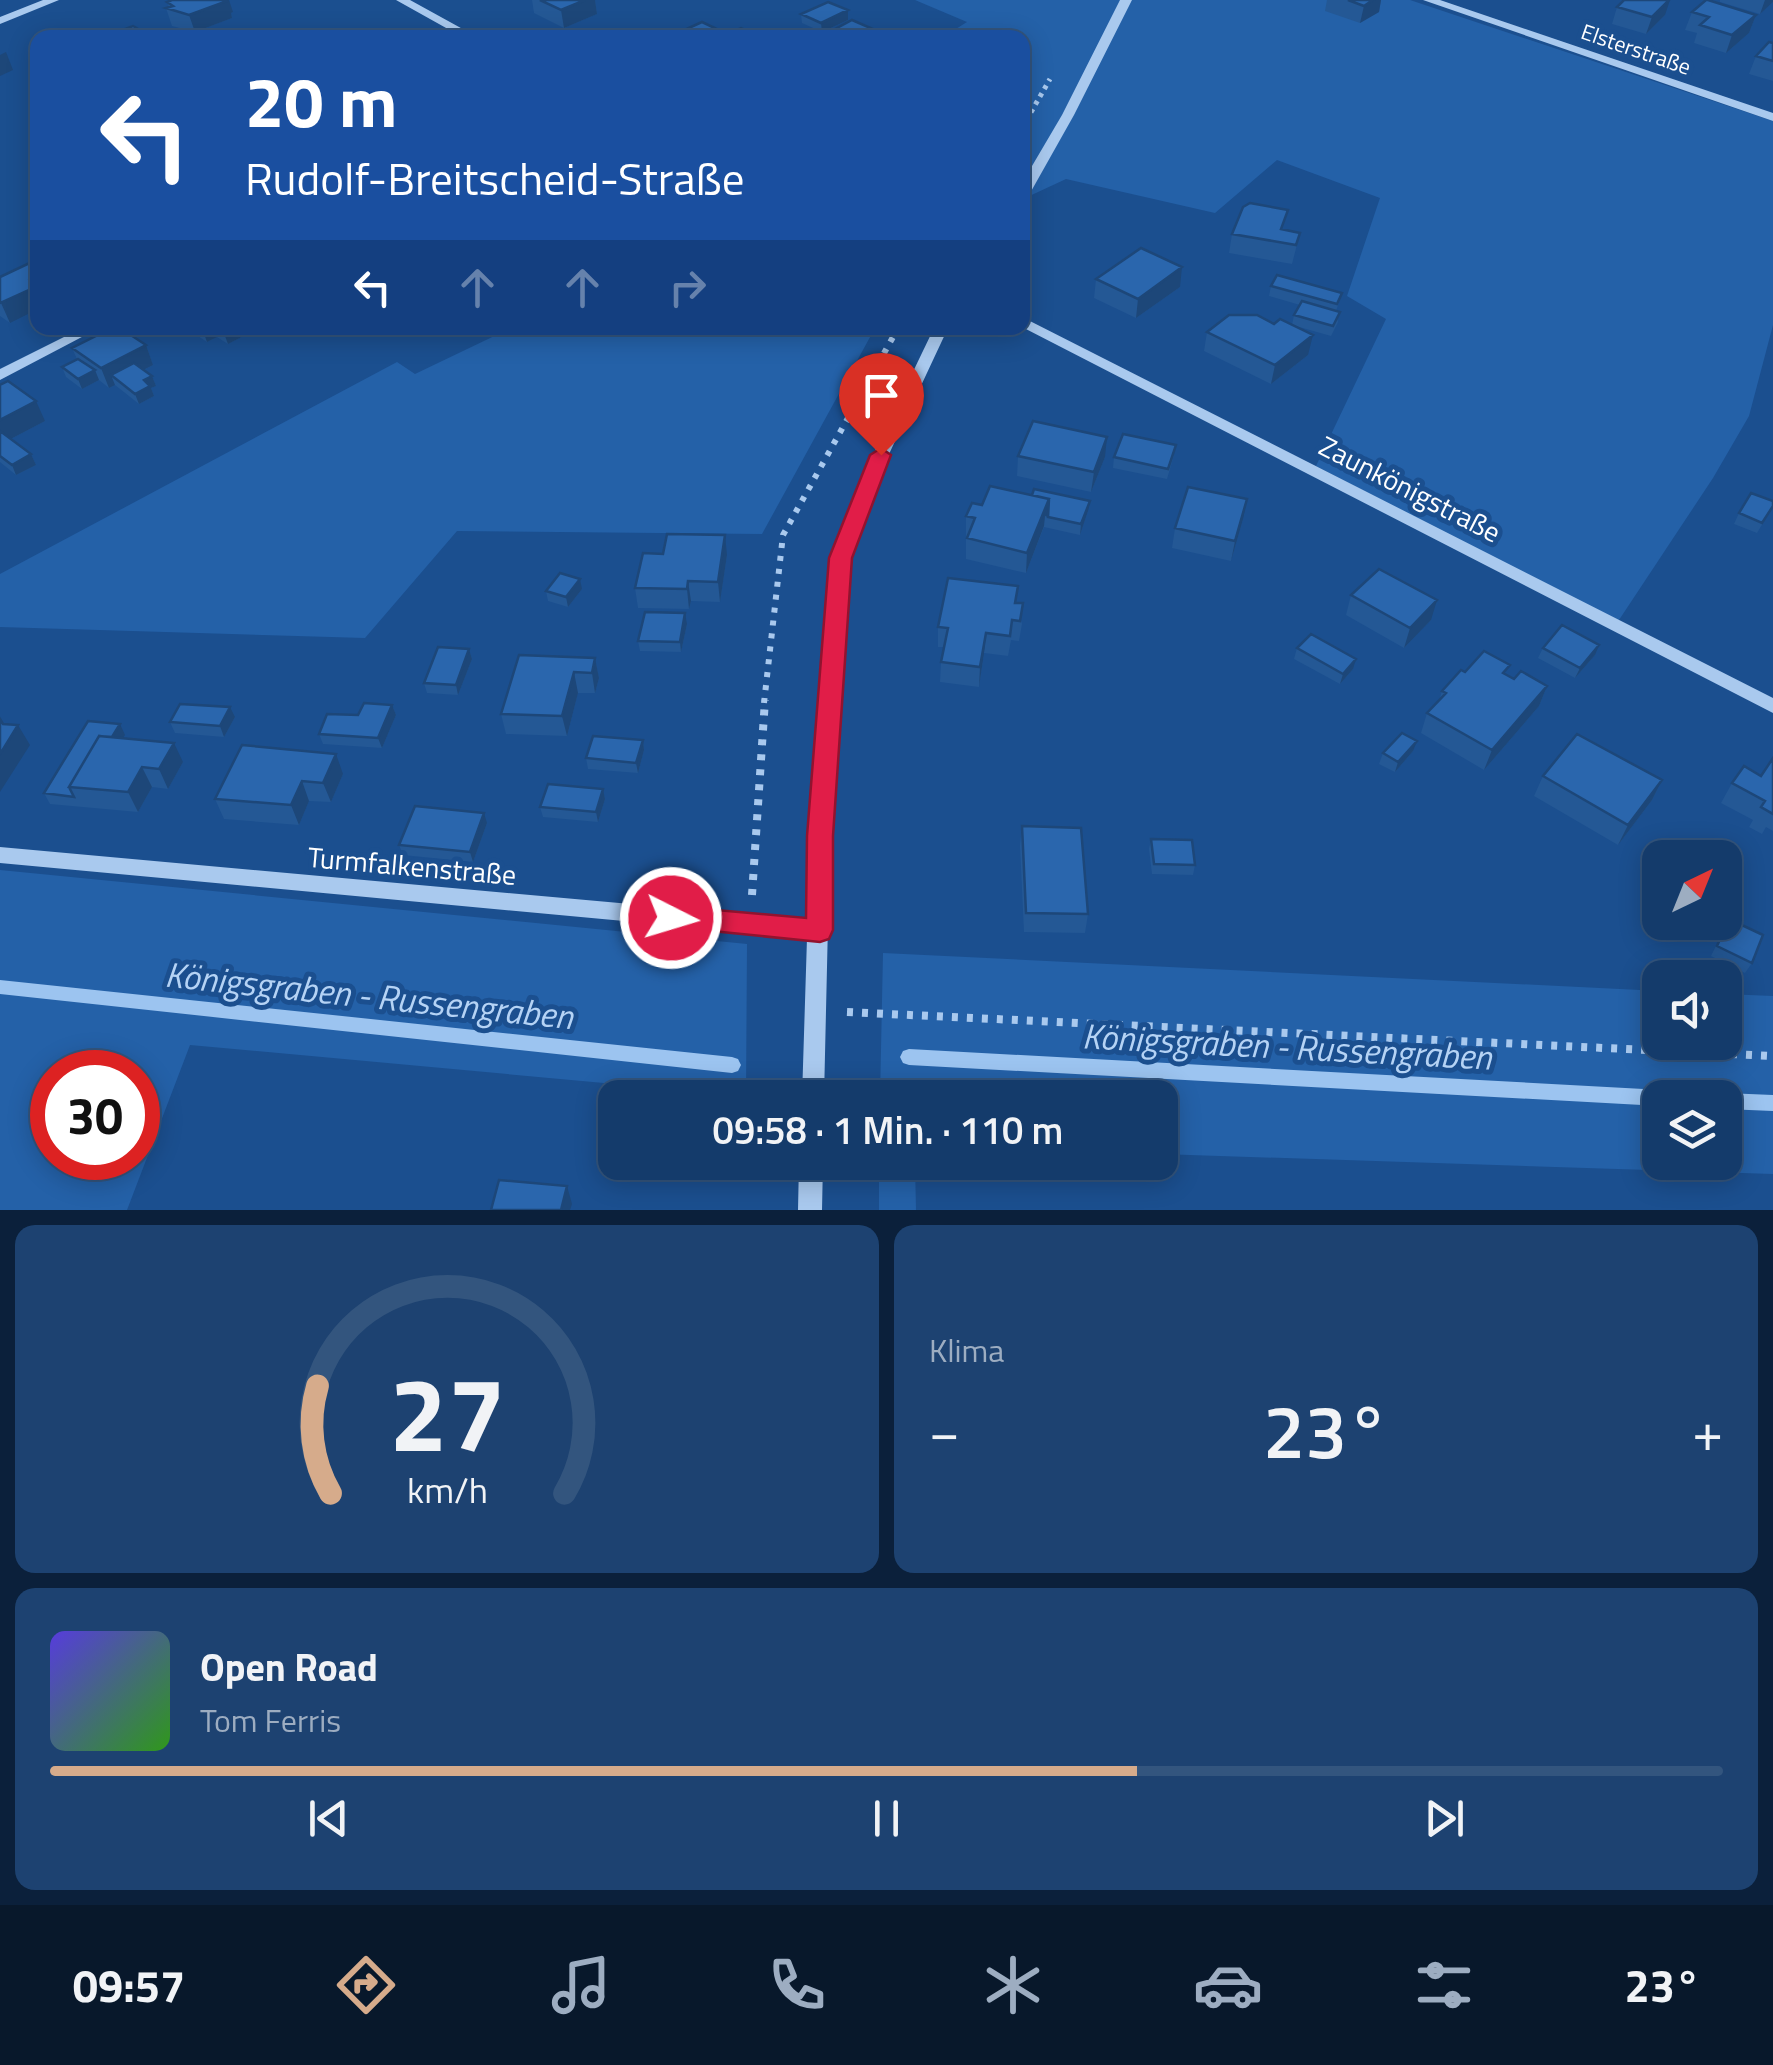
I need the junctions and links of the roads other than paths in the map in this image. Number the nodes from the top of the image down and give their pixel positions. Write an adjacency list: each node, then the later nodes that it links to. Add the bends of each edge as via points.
1 (53, 0): 5 (street)
2 (402, 0): 6 (street)
3 (1126, 0): 8 (street)
4 (1429, 0): 7 (street, Elsterstraße)
5 (0, 21)
6 (459, 30)
7 (1773, 117)
8 (1030, 181)
9 (1030, 325): 13 (street, Zaunkönigstraße)
10 (78, 335): 12 (street)
11 (938, 335): 15 (street, via 840,558 820,836)
12 (0, 375)
13 (1773, 706)
14 (0, 855): 15 (street, Turmfalkenstraße)
15 (820, 930): 16 (street)
16 (814, 1080)
17 (811, 1180): 18 (street)
18 (810, 1210)

